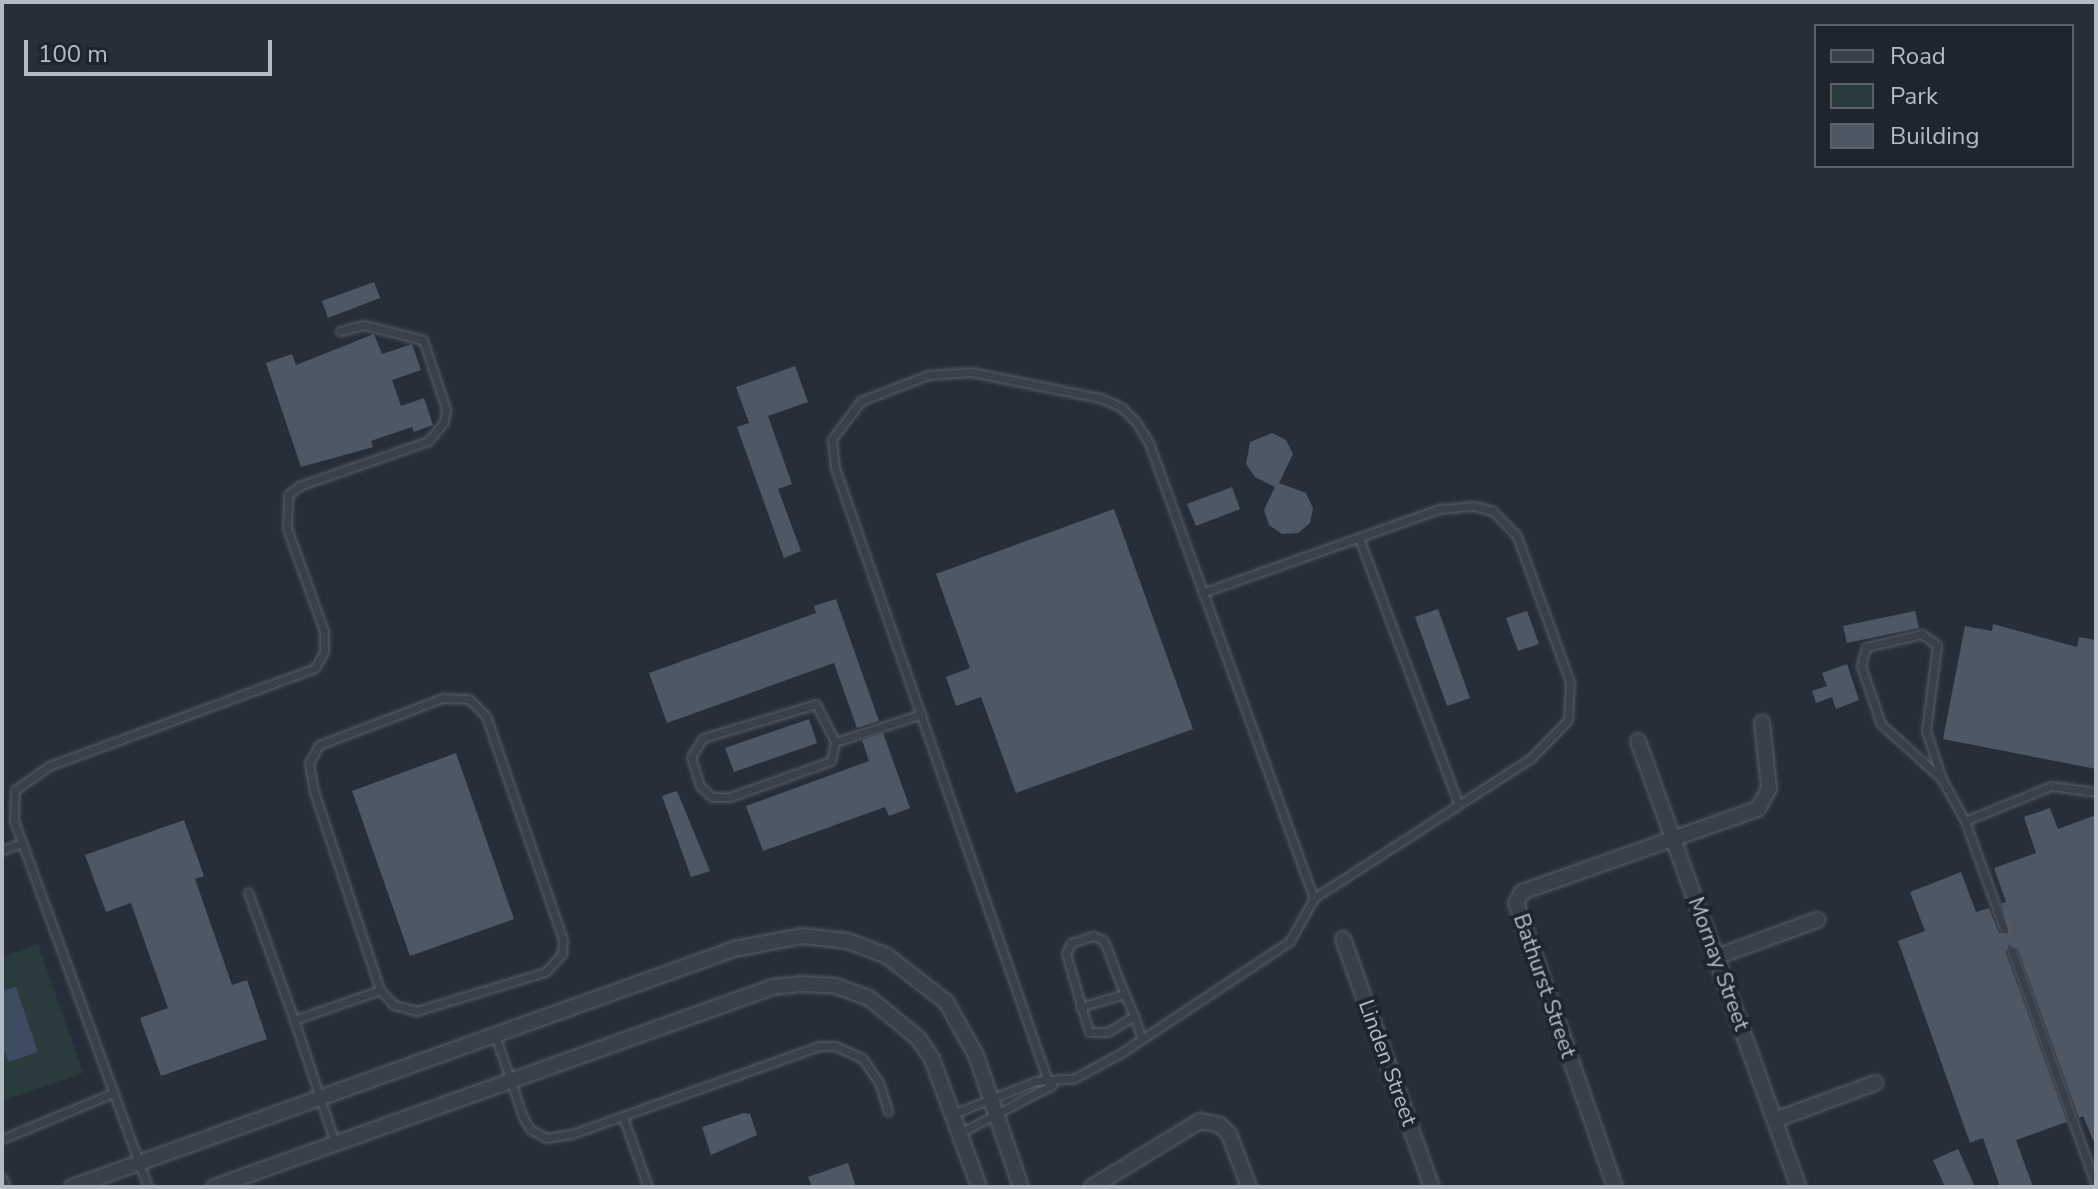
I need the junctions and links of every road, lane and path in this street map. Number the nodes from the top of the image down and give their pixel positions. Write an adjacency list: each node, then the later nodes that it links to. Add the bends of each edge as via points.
1 (340, 331): 13 (lane, via 364,325 423,340 446,409 444,422 428,441 299,486 288,495 287,528 324,631 324,652 315,668 33,773 15,790 12,804)
2 (1359, 538): 3 (lane); 10 (lane); 10 (lane, via 1458,505 1493,511 1517,536 1570,682 1568,720 1542,750)
3 (1202, 593): 4 (lane, via 1149,443 1121,407 1080,392 971,372 928,375 880,391 843,419 832,439 832,452); 16 (lane)
4 (922, 714): 7 (lane); 30 (lane)
5 (1762, 722): 12 (street, Bathurst Street, via 1766,800 1745,815)
6 (1638, 741): 12 (street, Mornay Street)
7 (835, 742): 7 (lane, via 833,758 826,764 723,798 700,786 691,757 697,743 712,733 809,704 823,710)
8 (1942, 779): 8 (lane, via 1881,724 1861,666 1866,647 1922,634 1937,645 1926,731); 11 (lane)
9 (2096, 792): 11 (lane, via 2051,786)
10 (1458, 803): 16 (lane)
11 (1965, 821): 18 (lane)
12 (1673, 839): 21 (street, Mornay Street); 56 (street, Bathurst Street, via 1522,892 1516,903 1516,916)
13 (22, 843): 14 (lane); 32 (lane)
14 (2, 850)
15 (248, 892): 26 (lane)
16 (1314, 898): 28 (lane, via 1290,941)
17 (1817, 920): 21 (street)
18 (2004, 929)
19 (1343, 939): 55 (street, Linden Street)
20 (2012, 951): 45 (lane)
21 (1716, 957): 39 (street, Mornay Street)
22 (380, 990): 22 (lane, via 405,1009 430,1009 545,972 562,954 561,925 486,716 469,699 443,698 312,752 314,792); 26 (lane)
23 (1125, 994): 24 (lane); 24 (lane, via 1103,940 1079,938 1066,954); 25 (lane)
24 (1080, 1007): 25 (lane, via 1094,1033)
25 (1134, 1016): 28 (lane)
26 (294, 1020): 33 (lane)
27 (495, 1035): 29 (lane); 33 (street); 34 (street, via 764,941 802,936 848,941 887,956 946,1002 964,1026)
28 (1142, 1039): 30 (lane, via 1081,1075)
29 (510, 1080): 36 (street, via 773,987 820,984 869,998 901,1020 932,1059); 38 (lane, via 530,1129 546,1138); 42 (street)
30 (1048, 1083): 34 (lane); 37 (lane)
31 (1875, 1083): 39 (street)
32 (113, 1093): 41 (lane); 43 (lane)
33 (321, 1099): 42 (lane); 43 (street)
34 (992, 1100): 36 (lane); 37 (street)
35 (888, 1112): 38 (lane, via 879,1082 862,1058 849,1050 819,1046)
36 (953, 1114): 40 (street)
37 (997, 1116): 40 (lane); 52 (street)
38 (623, 1117): 50 (lane)
39 (1775, 1120): 57 (street, Mornay Street)
40 (960, 1133): 51 (street)
41 (2, 1139)
42 (335, 1143): 49 (street)
43 (139, 1163): 47 (street); 48 (lane)
44 (2, 1177): 46 (lane)
45 (2096, 1185)
46 (6, 1187)
47 (72, 1187)
48 (148, 1187)
49 (214, 1187)
50 (648, 1187)
51 (979, 1187)
52 (1021, 1187)
53 (1092, 1187): 54 (street, via 1200,1121 1220,1125 1229,1134)
54 (1249, 1187)
55 (1432, 1187)
56 (1615, 1187)
57 (1799, 1187)

